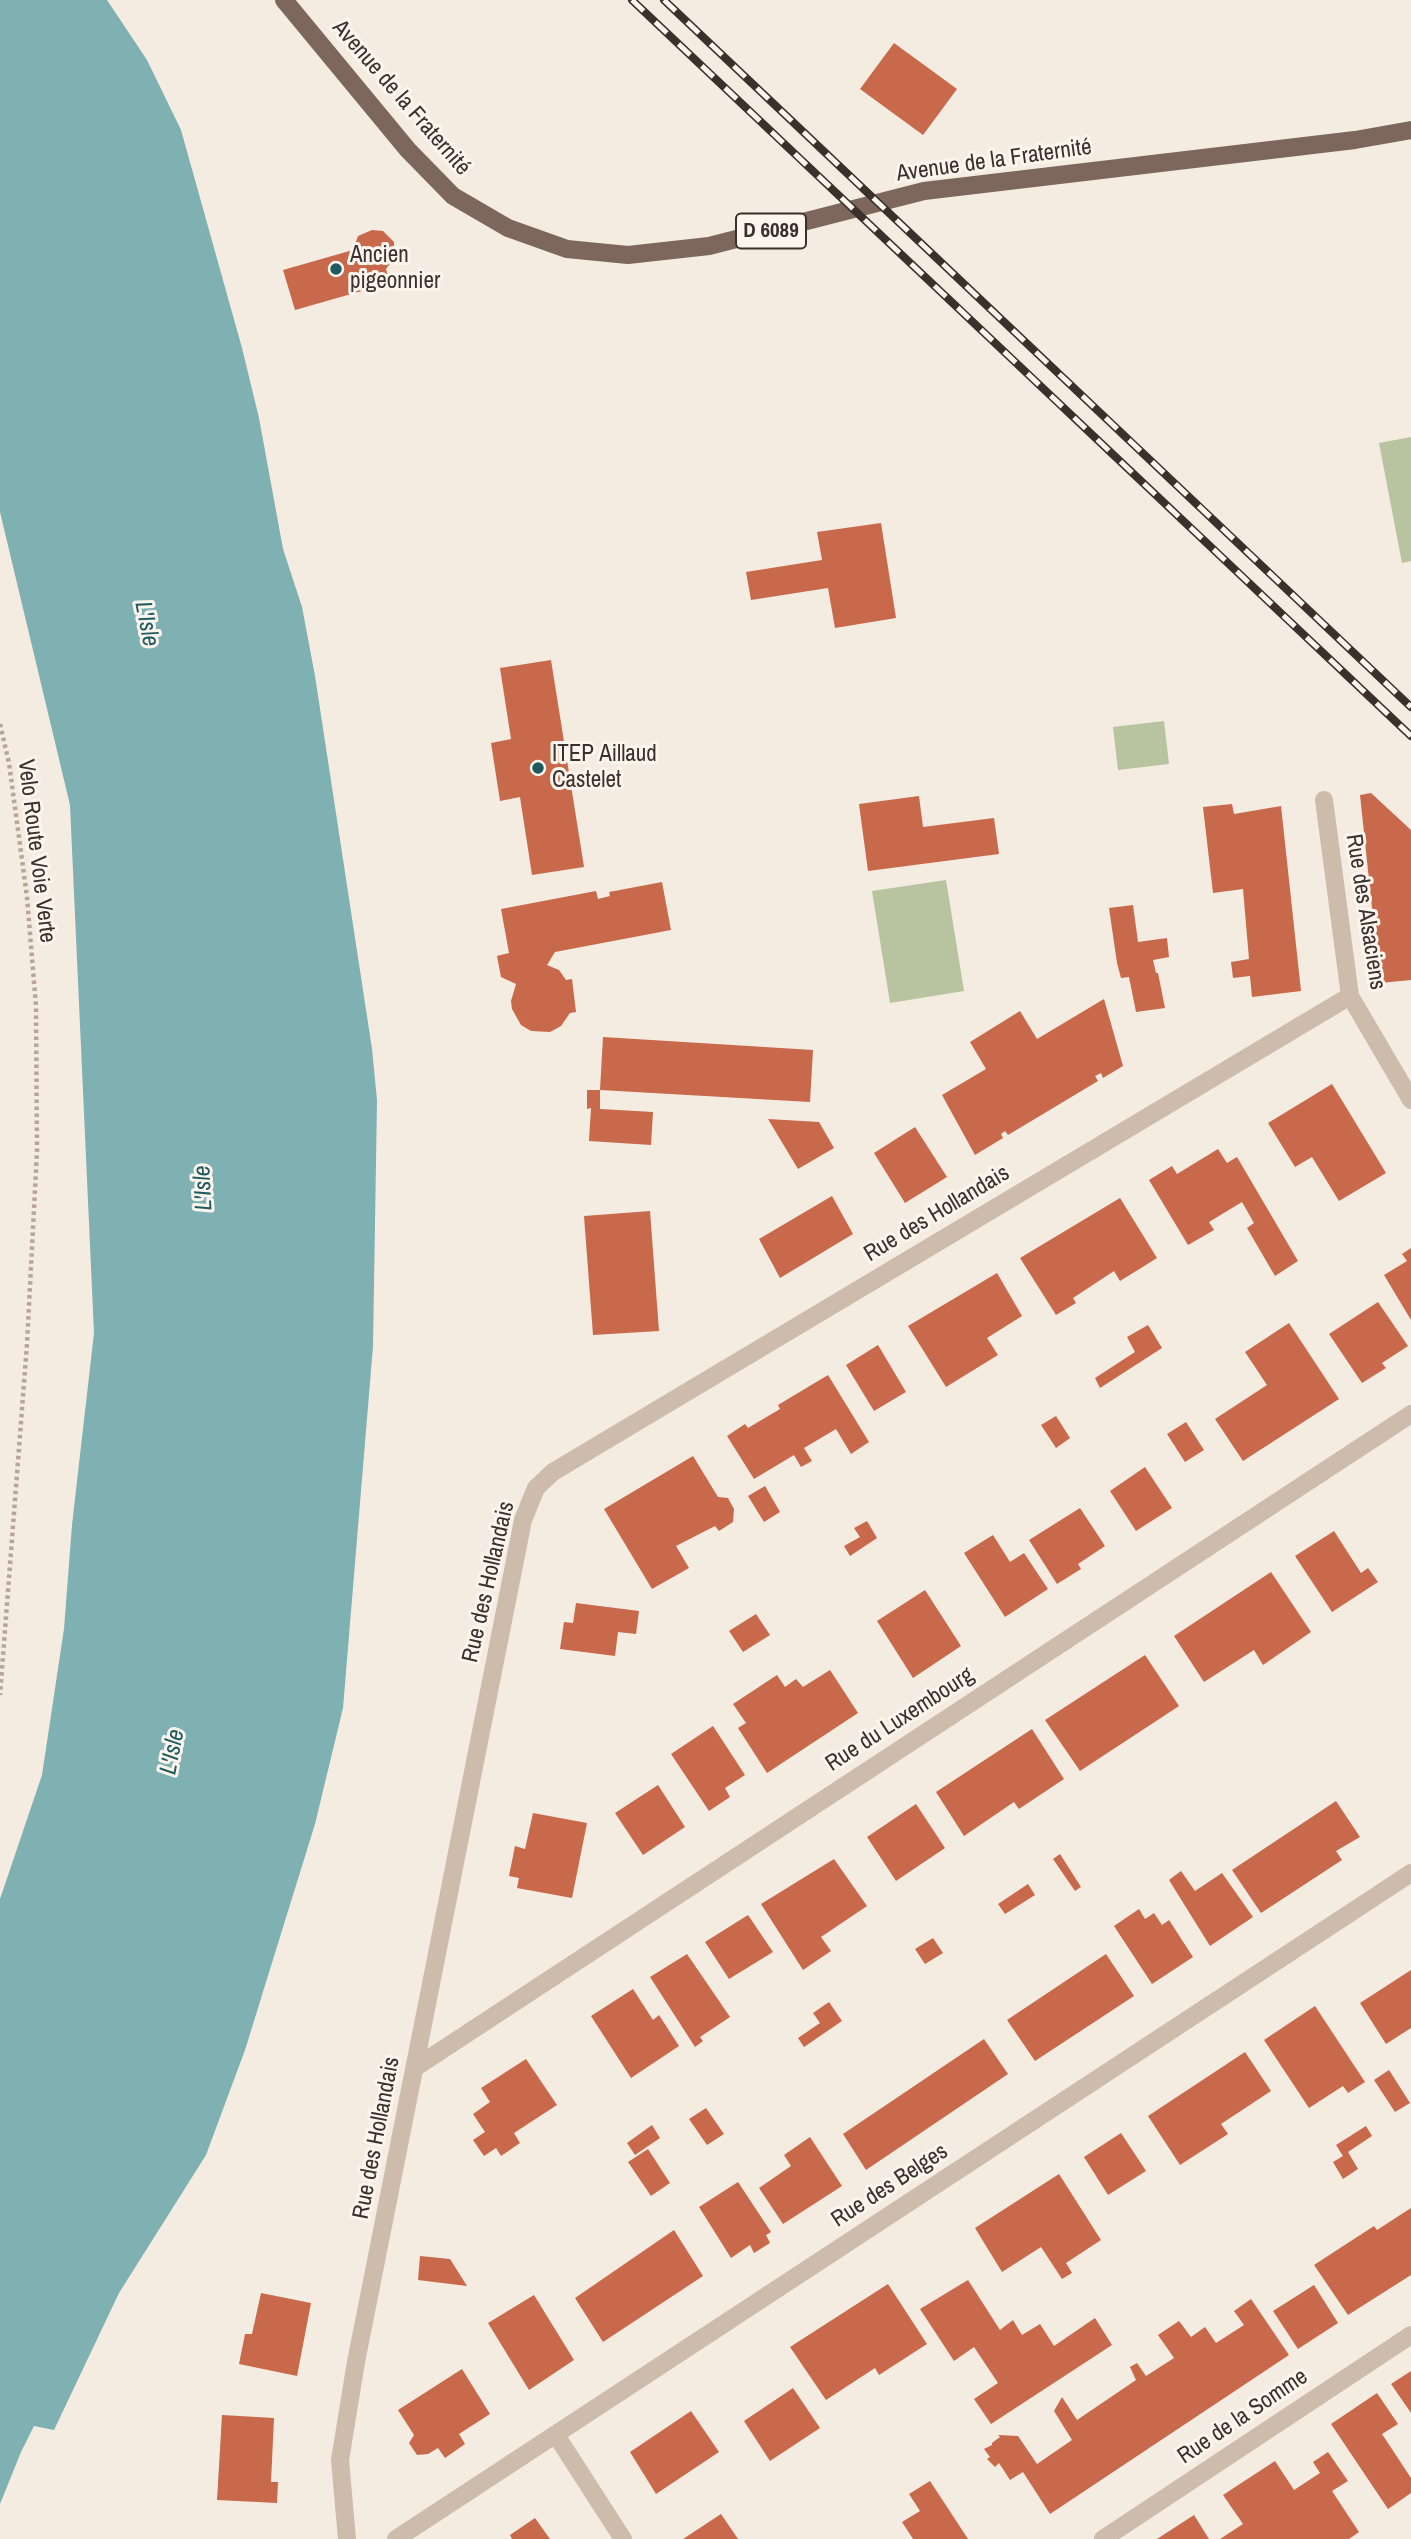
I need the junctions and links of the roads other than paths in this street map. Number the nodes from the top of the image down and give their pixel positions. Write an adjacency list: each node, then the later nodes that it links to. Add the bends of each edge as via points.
1 (284, 0): 2 (main road, Avenue de la Fraternité / D 6089, via 408,150 453,196 508,228 567,249 628,255 709,246 925,191)
2 (1411, 130)
3 (1324, 800): 4 (street, Rue des Alsaciens)
4 (1350, 996): 5 (street, Rue des Alsaciens); 8 (street, Rue des Hollandais, via 553,1472 536,1488 523,1520)
5 (1411, 1100)
6 (1411, 1414): 8 (street, Rue du Luxembourg)
7 (1411, 1873): 10 (street, Rue des Belges)
8 (416, 2067): 11 (street, Rue des Hollandais, via 340,2460)
9 (1411, 2335): 14 (street, Rue de la Somme)
10 (556, 2435): 12 (street, Rue des Belges); 13 (street)
11 (347, 2539)
12 (396, 2539)
13 (623, 2539)
14 (1103, 2539)

